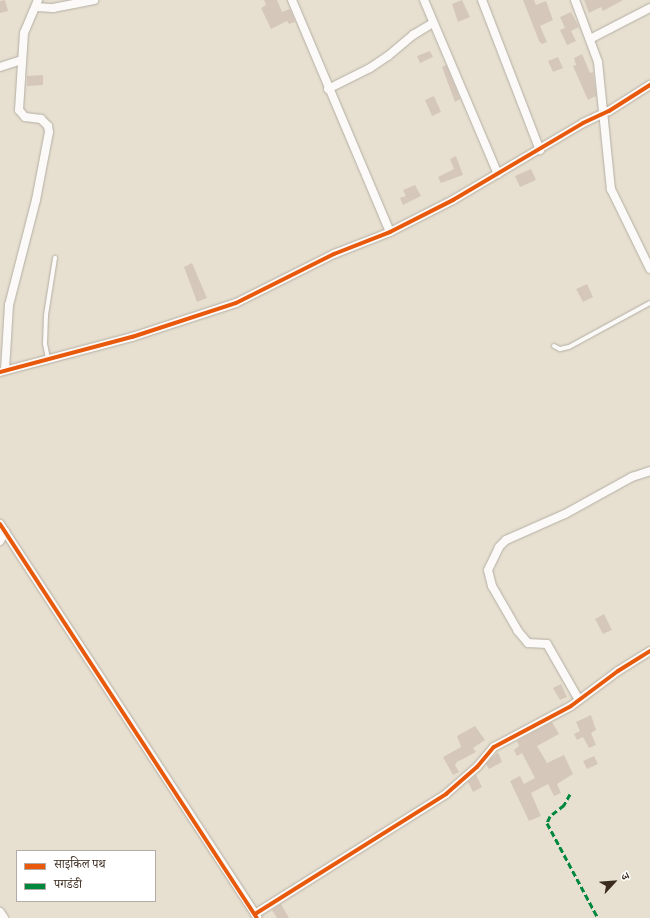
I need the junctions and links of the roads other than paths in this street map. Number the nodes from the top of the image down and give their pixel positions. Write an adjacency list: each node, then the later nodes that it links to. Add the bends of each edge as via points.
1 (94, 0): 6 (street, via 53,8)
2 (292, 0): 13 (street)
3 (424, 0): 8 (street)
4 (482, 0): 15 (street)
5 (576, 0): 9 (street)
6 (38, 4): 10 (street, via 27,23)
7 (650, 8): 9 (street)
8 (433, 23): 13 (street, via 376,64); 16 (street)
9 (590, 39): 14 (street, via 598,62)
10 (21, 60): 11 (street); 23 (street, via 21,115 41,119 48,126 48,132 36,200 9,305)
11 (0, 67)
12 (650, 85): 14 (street)
13 (328, 89): 17 (street)
14 (602, 115): 15 (street, via 583,123); 19 (street, via 611,190)
15 (540, 150): 16 (street)
16 (498, 174): 17 (street)
17 (390, 232): 22 (street, via 354,244 236,303 204,315)
18 (55, 258): 22 (lane, via 46,315 45,344)
19 (650, 269)
20 (650, 303): 21 (lane, via 569,347 560,349)
21 (554, 346)
22 (48, 359): 23 (street)
23 (3, 371)
24 (650, 471): 28 (street, via 632,477 565,514 506,540 499,547 488,570 495,592 518,631 528,644 547,644)
25 (2, 528): 26 (street); 30 (street)
26 (0, 541)
27 (650, 651): 28 (street)
28 (579, 700): 30 (street, via 494,747 477,767 446,794)
29 (0, 912): 31 (street)
30 (256, 916)
31 (4, 918)

